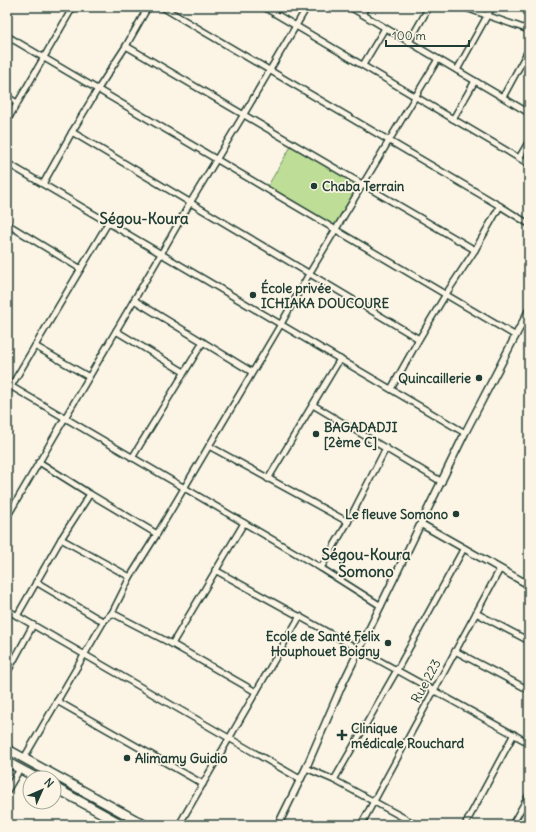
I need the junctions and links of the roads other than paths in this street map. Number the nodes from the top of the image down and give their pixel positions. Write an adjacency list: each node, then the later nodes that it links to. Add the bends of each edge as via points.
1 (72, 7): 20 (street)
2 (148, 7): 18 (street)
3 (162, 7): 23 (street)
4 (264, 7): 13 (street)
5 (307, 7): 13 (street)
6 (350, 7): 11 (street)
7 (366, 7): 11 (street)
8 (429, 7): 17 (street)
9 (463, 7): 12 (street)
10 (492, 7): 12 (street)
11 (362, 14): 14 (street)
12 (487, 15): 15 (street); 24 (street)
13 (296, 26): 22 (street); 23 (street)
14 (385, 28): 17 (street); 22 (street)
15 (529, 30)
16 (7, 36): 20 (street)
17 (409, 42): 21 (street)
18 (126, 46): 26 (street); 32 (street)
19 (529, 49): 29 (street)
20 (43, 58): 26 (street); 30 (street)
21 (438, 59): 24 (street); 28 (street)
22 (363, 65): 28 (street)
23 (269, 70): 32 (street); 36 (street)
24 (457, 70): 25 (street)
25 (475, 81): 29 (street); 33 (street)
26 (98, 89): 35 (street); 39 (street)
27 (7, 97): 30 (street)
28 (415, 97): 33 (street); 36 (street)
29 (503, 97): 31 (street)
30 (17, 103): 34 (street)
31 (529, 113)
32 (244, 114): 39 (street); 43 (street)
33 (453, 119): 38 (street)
34 (7, 121)
35 (72, 132): 42 (street); 44 (street)
36 (389, 140): 43 (street); 45 (street)
37 (529, 141): 38 (street)
38 (519, 158): 41 (street)
39 (216, 159): 44 (street); 49 (street)
40 (7, 163): 42 (street)
41 (529, 164)
42 (43, 184): 46 (street)
43 (362, 184): 49 (street); 50 (street)
44 (190, 202): 51 (street); 53 (street)
45 (500, 206): 48 (street); 50 (street)
46 (108, 222): 51 (street); 52 (street)
47 (7, 224): 52 (street)
48 (529, 224)
49 (336, 229): 53 (street); 54 (street)
50 (475, 250): 54 (street)
51 (161, 254): 55 (street); 57 (street)
52 (81, 269): 62 (street)
53 (309, 274): 57 (street); 60 (street)
54 (446, 294): 59 (street); 60 (street)
55 (134, 300): 58 (street); 61 (street)
56 (529, 310): 59 (street)
57 (281, 324): 63 (street); 65 (street)
58 (116, 331): 64 (street); 66 (street)
59 (516, 336): 72 (street)
60 (419, 339): 68 (street)
61 (203, 342): 64 (street); 65 (street)
62 (35, 346): 66 (street); 67 (street)
63 (340, 359): 68 (street); 70 (street)
64 (184, 372): 75 (street)
65 (252, 372): 73 (street)
66 (89, 377): 71 (street)
67 (9, 385): 69 (street); 71 (street)
68 (391, 389): 72 (street)
69 (7, 392)
70 (313, 405): 74 (street); 77 (street)
71 (65, 418): 75 (street); 76 (street)
72 (465, 433): 78 (street)
73 (209, 446): 77 (street); 79 (street)
74 (386, 448): 78 (street); 82 (street)
75 (132, 458): 79 (street)
76 (39, 462): 80 (street); 81 (street)
77 (268, 479): 82 (street)
78 (442, 482): 84 (street)
79 (184, 488): 83 (street); 85 (street)
80 (90, 494): 85 (street); 86 (street)
81 (7, 517)
82 (348, 522): 88 (street)
83 (244, 523): 88 (street); 90 (street)
84 (421, 524): 87 (street); 94 (street)
85 (157, 534): 91 (street)
86 (62, 539): 91 (street); 92 (street)
87 (464, 548): 89 (street); 107 (street)
88 (321, 568): 94 (street)
89 (500, 569): 93 (street); 97 (street, Rue 223)
90 (216, 570): 99 (street); 103 (street)
91 (130, 578): 96 (street)
92 (36, 582): 98 (street); 100 (street)
93 (529, 585)
94 (381, 606): 104 (street)
95 (7, 610): 98 (street)
96 (112, 613): 100 (street); 103 (street)
97 (476, 613): 102 (street); 105 (street, Rue 223)
98 (16, 616): 101 (street)
99 (300, 616): 104 (street); 111 (street)
100 (104, 621): 106 (street)
101 (33, 625): 106 (street); 108 (street)
102 (529, 641)
103 (172, 644): 111 (street)
104 (360, 650): 107 (street); 119 (street)
105 (455, 651): 109 (street, Rue 223); 110 (street)
106 (85, 655): 112 (street); 114 (street)
107 (397, 670): 109 (street); 122 (street)
108 (7, 673)
109 (434, 690): 113 (street); 127 (street, Rue 223)
110 (529, 690)
111 (256, 692): 114 (street)
112 (57, 701): 117 (street); 123 (street)
113 (514, 734): 115 (street); 134 (street)
114 (229, 738): 121 (street); 123 (street)
115 (529, 743)
116 (7, 749): 117 (main road)
117 (24, 758): 129 (main road)
118 (7, 762): 120 (main road)
119 (306, 768): 121 (street); 122 (street)
120 (20, 769): 124 (street)
121 (300, 779): 131 (street)
122 (334, 780): 127 (street)
123 (203, 784): 130 (street)
124 (7, 791)
125 (62, 791): 128 (main road)
126 (529, 795): 135 (street)
127 (374, 801): 132 (street, Rue 223); 133 (street)
128 (124, 825)
129 (146, 825)
130 (179, 825)
131 (278, 825)
132 (361, 825)
133 (417, 825)
134 (465, 825)
135 (512, 825)

